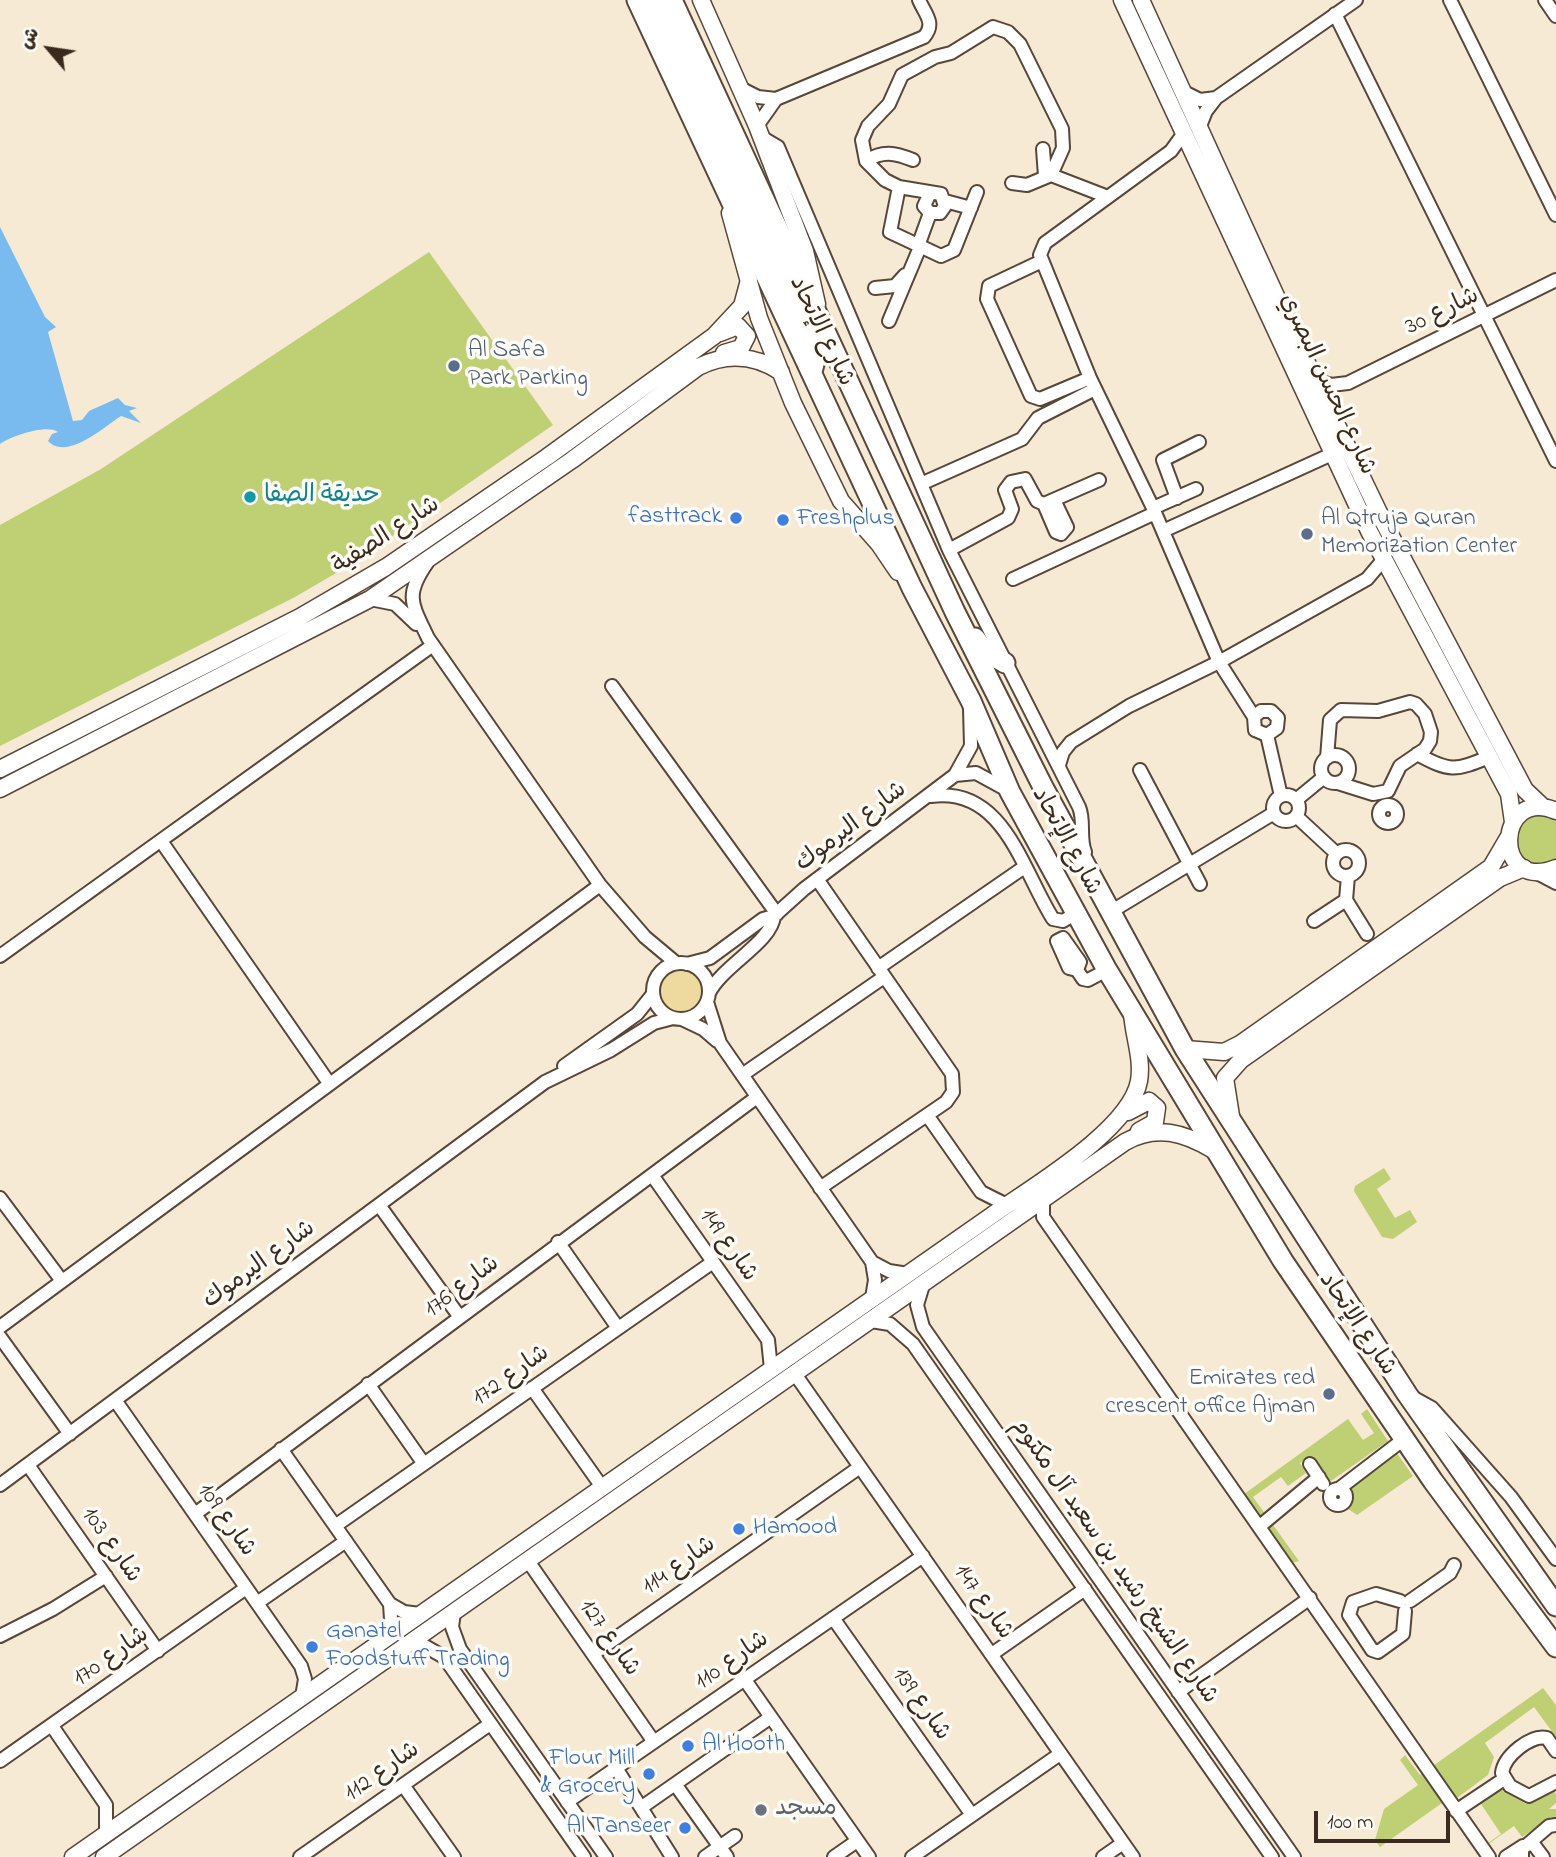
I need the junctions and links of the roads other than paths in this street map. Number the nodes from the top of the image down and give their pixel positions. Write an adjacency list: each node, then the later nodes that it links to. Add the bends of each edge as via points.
1 (637, 0): 30 (highway, شارع الإتحاد)
2 (654, 0): 52 (highway, via 809,324 816,356)
3 (672, 0): 44 (highway, شارع الإتحاد)
4 (701, 0): 13 (main road)
5 (1122, 0): 19 (main road, شارع الحسن البصري)
6 (1141, 0): 14 (main road, شارع الحسن البصري)
7 (1356, 0): 11 (street)
8 (1450, 0): 35 (street)
9 (1545, 0): 12 (street)
10 (920, 3): 16 (street, via 924,26 909,42)
11 (1335, 14): 15 (street); 45 (street)
12 (1556, 16)
13 (742, 89): 16 (street); 18 (main road)
14 (1184, 92): 15 (street, via 1199,100); 17 (main road, شارع الحسن البصري)
15 (1216, 98): 17 (street)
16 (776, 99): 18 (street)
17 (1200, 126): 43 (main road, شارع الحسن البصري)
18 (759, 132): 44 (main road, via 805,251); 61 (street, via 778,148)
19 (1184, 133): 21 (main road, شارع الحسن البصري); 22 (street)
20 (1043, 149): 25 (street)
21 (1195, 154): 22 (street); 38 (main road, شارع الحسن البصري)
22 (1165, 155): 31 (street)
23 (913, 160): 24 (street, via 882,153)
24 (866, 161): 25 (street, via 861,146 864,133 889,104 902,75 993,27 1008,32 1020,44 1062,129 1063,148); 27 (street, via 879,176)
25 (1048, 175): 26 (street, via 1027,185); 31 (street)
26 (1012, 183)
27 (899, 187): 29 (street); 36 (street, via 890,232)
28 (977, 192): 33 (street)
29 (930, 194): 32 (street, via 938,193); 34 (street, via 924,201)
30 (728, 196): 39 (main road); 52 (highway, شارع الإتحاد)
31 (1108, 197): 37 (street, via 1045,243)
32 (945, 201): 33 (street); 34 (street, via 943,210)
33 (971, 208): 36 (street, via 951,253 941,256)
34 (930, 213): 36 (street)
35 (1556, 215)
36 (918, 246): 41 (street)
37 (1042, 261): 55 (street); 55 (street, via 989,286 987,299 1031,396 1044,398)
38 (1251, 275): 43 (main road, via 1259,277 1270,301); 47 (main road, شارع الحسن البصري)
39 (749, 280): 48 (main road, شارع الصفية, via 742,306); 51 (main road)
40 (1556, 280): 45 (street, شارع 30)
41 (902, 285): 42 (street); 46 (street)
42 (875, 288)
43 (1279, 300): 49 (main road, شارع الحسن البصري)
44 (818, 310): 74 (highway, شارع الإتحاد)
45 (1485, 316): 54 (street, شارع 30); 59 (street)
46 (889, 321)
47 (1272, 321): 49 (main road, via 1281,321 1291,342); 58 (main road, شارع الحسن البصري)
48 (714, 336): 50 (main road, شارع الصفية, via 738,327 747,339 741,348); 88 (main road, شارع الصفية, via 386,567 300,617)
49 (1297, 342): 53 (main road, شارع الحسن البصري)
50 (710, 361): 51 (main road, via 751,358); 68 (main road, شارع الصفية)
51 (781, 372): 72 (main road, via 841,501)
52 (812, 372): 72 (highway, شارع الإتحاد)
53 (1315, 380): 54 (street, via 1331,385); 56 (main road, شارع الحسن البصري)
54 (1348, 383): 56 (street, شارع 30)
55 (1093, 384): 61 (street, via 1038,418 1022,439); 64 (street)
56 (1329, 410): 100 (main road, شارع الحسن البصري, via 1519,777 1528,793)
57 (1199, 442): 63 (street, via 1163,460)
58 (1332, 454): 65 (street); 67 (main road, شارع الحسن البصري)
59 (1556, 461)
60 (1099, 480): 66 (street, via 1049,502 1037,501 1025,479 1011,482 1005,490 1012,509 1008,518)
61 (923, 483): 66 (street)
62 (1196, 489): 63 (street)
63 (1177, 498): 64 (street)
64 (1154, 511): 65 (street); 69 (street)
65 (1163, 531): 76 (street)
66 (949, 550): 77 (street)
67 (1384, 559): 70 (street); 71 (main road, شارع الحسن البصري)
68 (428, 562): 73 (main road, شارع الصفية); 75 (street, via 411,593 413,607)
69 (1013, 579)
70 (1367, 579): 71 (street); 76 (street)
71 (1396, 583): 85 (main road, شارع الحسن البصري)
72 (912, 588): 79 (highway, شارع الإتحاد)
73 (370, 599): 75 (street, via 402,609); 93 (main road, شارع الصفية)
74 (955, 612): 77 (highway, via 965,619 979,646); 115 (highway, شارع الإتحاد)
75 (431, 641): 104 (street); 114 (street)
76 (1219, 662): 80 (street); 83 (street, via 1129,706)
77 (1005, 663): 82 (street)
78 (612, 686): 119 (street)
79 (971, 701): 90 (street, شارع اليرموك, via 971,746); 94 (highway, شارع الإتحاد)
80 (1254, 717): 81 (street, via 1255,730); 81 (street, via 1264,710 1276,715 1277,728)
81 (1267, 735): 97 (street)
82 (1045, 736): 83 (street); 87 (street)
83 (1071, 742): 87 (street)
84 (1418, 754): 85 (street, via 1453,770); 86 (street, via 1431,732 1421,708 1410,702 1378,711 1336,712 1330,720); 95 (street, via 1400,766 1388,791)
85 (1489, 757): 103 (main road, شارع الحسن البصري, via 1509,794)
86 (1327, 758): 91 (street); 92 (street, via 1341,757 1348,764 1349,773)
87 (1059, 765): 115 (street, via 1082,814 1081,841)
88 (0, 769)
89 (1140, 770): 106 (street)
90 (955, 775): 94 (street, via 976,773); 96 (street, شارع اليرموك)
91 (1324, 777): 92 (street); 98 (street)
92 (1338, 783): 95 (street)
93 (0, 789)
94 (1010, 792): 118 (highway, شارع الإتحاد)
95 (1373, 794): 99 (street)
96 (930, 796): 107 (street, via 959,796 986,808 999,821); 111 (street, شارع اليرموك)
97 (1280, 796): 98 (street); 101 (street)
98 (1296, 800): 102 (street)
99 (1381, 809)
100 (1549, 809): 103 (main road, via 1526,810)
101 (1274, 813): 102 (street, via 1284,820); 106 (street)
102 (1296, 816): 105 (street)
103 (1510, 830): 109 (main road, شارع الحسن البصري, via 1511,856); 134 (main road, via 1491,867 1240,1044 1224,1052)
104 (161, 841): 124 (street); 137 (street)
105 (1337, 854): 110 (street, via 1335,869); 110 (street, via 1346,850 1357,856 1358,869)
106 (1191, 866): 113 (street); 117 (street)
107 (1023, 868): 121 (street); 127 (street)
108 (1556, 869): 109 (main road)
109 (1530, 870): 112 (street); 141 (main road, via 1500,878 1241,1060 1225,1079)
110 (1348, 876): 116 (street)
111 (817, 879): 119 (street, شارع اليرموك); 127 (street)
112 (1556, 883)
113 (1200, 884)
114 (600, 885): 123 (street); 137 (street)
115 (1097, 885): 117 (highway, شارع الإتحاد)
116 (1346, 900): 120 (street); 122 (street)
117 (1112, 911): 134 (highway, شارع الإتحاد)
118 (1076, 913): 121 (street); 126 (highway, شارع الإتحاد)
119 (776, 915): 125 (street, شارع اليرموك, via 763,919 710,958); 130 (street, شارع اليرموك, via 770,930 722,973)
120 (1314, 921)
121 (1056, 922): 126 (street, via 1060,938 1067,940 1079,960 1077,970 1083,979)
122 (1367, 933)
123 (645, 937): 125 (street); 128 (street)
124 (0, 956)
125 (682, 964): 128 (street); 130 (street, via 706,978)
126 (1107, 970): 131 (highway, شارع الإتحاد)
127 (881, 972): 135 (street); 140 (street, via 954,1079 950,1097)
128 (658, 975): 129 (street)
129 (653, 994): 132 (street, via 659,1009); 136 (street, شارع اليرموك, via 637,1014)
130 (708, 998): 132 (street, via 697,1014); 133 (street)
131 (1132, 1010): 139 (main road, via 1139,1080); 143 (highway, شارع الإتحاد)
132 (678, 1018): 133 (street, via 703,1028); 136 (street, شارع اليرموك, via 654,1023)
133 (720, 1043): 135 (street)
134 (1185, 1049): 141 (highway, شارع الإتحاد)
135 (742, 1076): 138 (street)
136 (545, 1082): 149 (street, شارع اليرموك)
137 (329, 1083): 158 (street)
138 (757, 1097): 144 (street, شارع 176); 145 (street)
139 (1125, 1114): 142 (main road, via 1149,1101 1159,1112 1156,1122); 150 (main road)
140 (927, 1115): 145 (street); 146 (street)
141 (1235, 1128): 175 (highway, شارع الإتحاد)
142 (1132, 1138): 143 (main road, via 1177,1133); 148 (main road)
143 (1213, 1150): 178 (highway, شارع الإتحاد)
144 (652, 1175): 154 (street, شارع 176); 155 (street, شارع 149)
145 (820, 1188): 156 (street)
146 (981, 1192): 150 (street); 153 (street)
147 (0, 1198): 158 (street)
148 (1043, 1199): 151 (main road); 152 (street)
149 (379, 1205): 161 (street); 176 (street, شارع اليرموك)
150 (1007, 1205): 153 (main road)
151 (1027, 1211): 152 (street); 159 (main road)
152 (1043, 1217): 189 (street)
153 (982, 1222): 157 (main road)
154 (558, 1242): 161 (street, شارع 176); 164 (street)
155 (713, 1262): 164 (street, شارع 172); 166 (street, شارع 149)
156 (872, 1262): 157 (street, via 889,1271); 160 (street, via 876,1280)
157 (908, 1273): 160 (main road)
158 (62, 1281): 163 (street)
159 (923, 1284): 162 (main road); 167 (street, شارع الشيخ رشيد بن سعيد آل مكتوم, via 918,1312)
160 (872, 1298): 168 (main road)
161 (459, 1316): 172 (street, شارع 176)
162 (871, 1321): 169 (street, شارع الشيخ رشيد بن سعيد آل مكتوم, via 899,1329); 171 (main road)
163 (0, 1327)
164 (618, 1328): 174 (street, شارع 172)
165 (0, 1337): 177 (street)
166 (768, 1340): 168 (street); 170 (street, شارع 149)
167 (935, 1344): 169 (street, via 923,1345); 222 (street, شارع الشيخ رشيد بن سعيد آل مكتوم)
168 (797, 1351): 170 (main road)
169 (920, 1353): 200 (street, شارع الشيخ رشيد بن سعيد آل مكتوم)
170 (771, 1370): 173 (main road); 186 (main road)
171 (795, 1374): 173 (main road); 183 (street, شارع 147)
172 (368, 1384): 179 (street, شارع 176); 180 (street)
173 (781, 1384): 192 (main road)
174 (532, 1388): 180 (street, شارع 172); 186 (street)
175 (1407, 1394): 193 (street, شارع الإتحاد, via 1440,1416); 205 (highway, شارع الإتحاد)
176 (115, 1400): 177 (street, شارع اليرموك); 187 (street, شارع 109)
177 (70, 1434): 182 (street, شارع اليرموك)
178 (1404, 1439): 184 (street, via 1335,1491); 213 (highway, شارع الإتحاد)
179 (281, 1449): 187 (street, شارع 176); 188 (street)
180 (424, 1464): 188 (street, شارع 172)
181 (1310, 1464): 184 (street)
182 (27, 1465): 185 (street, شارع اليرموك); 198 (street, شارع 103)
183 (860, 1467): 194 (street, شارع 147); 216 (street, شارع 114)
184 (1319, 1477): 189 (street)
185 (0, 1485)
186 (602, 1487): 190 (main road)
187 (195, 1514): 199 (street, شارع 109)
188 (335, 1526): 191 (street)
189 (1259, 1526): 201 (street)
190 (542, 1530): 192 (main road, via 553,1535); 207 (main road)
191 (346, 1541): 202 (street); 203 (street)
192 (551, 1544): 196 (main road)
193 (1551, 1548): 195 (street, شارع الإتحاد)
194 (923, 1556): 208 (street, شارع 110); 217 (street, شارع 147)
195 (1556, 1559)
196 (528, 1561): 206 (main road); 216 (street, شارع 127)
197 (1454, 1565): 204 (street, via 1450,1573)
198 (106, 1576): 211 (street); 215 (street, شارع 103)
199 (246, 1588): 202 (street, شارع 109); 215 (street, شارع 170)
200 (1085, 1589): 217 (street); 231 (street, شارع الشيخ رشيد بن سعيد آل مكتوم)
201 (1310, 1598): 214 (street); 222 (street)
202 (257, 1603): 218 (street, شارع 109)
203 (390, 1604): 207 (street); 209 (street)
204 (1405, 1604): 210 (street, via 1403,1634 1380,1650 1372,1650); 210 (street, via 1376,1594 1353,1602 1349,1615)
205 (1556, 1606)
206 (454, 1612): 212 (main road); 221 (street, via 456,1642)
207 (420, 1614): 209 (main road)
208 (833, 1618): 219 (street, شارع 110); 247 (street, شارع 139)
209 (392, 1634): 220 (main road)
210 (1362, 1635): 214 (street)
211 (0, 1636)
212 (407, 1645): 223 (street, via 437,1651); 225 (main road)
213 (1556, 1647)
214 (1345, 1648): 245 (street)
215 (158, 1651): 228 (street, شارع 170)
216 (593, 1654): 230 (street, شارع 127)
217 (992, 1654): 234 (street, شارع 147)
218 (301, 1666): 220 (street); 224 (street)
219 (745, 1679): 226 (street); 230 (street, شارع 110)
220 (326, 1680): 224 (main road); 225 (main road, via 322,1697)
221 (484, 1684): 223 (street, via 474,1685); 242 (street)
222 (1178, 1692): 229 (street, شارع الشيخ رشيد بن سعيد آل مكتوم)
223 (469, 1693): 227 (street)
224 (302, 1697): 246 (main road)
225 (331, 1699): 257 (main road)
226 (771, 1717): 240 (street); 251 (street)
227 (490, 1724): 241 (street, شارع 112); 260 (street)
228 (52, 1726): 236 (street, شارع 170); 243 (street)
229 (1209, 1735): 231 (street, via 1206,1743); 232 (street, شارع الشيخ رشيد بن سعيد آل مكتوم)
230 (654, 1742): 237 (street, شارع 110)
231 (1195, 1746): 235 (street, شارع الشيخ رشيد بن سعيد آل مكتوم)
232 (1219, 1749): 235 (street, via 1206,1751); 269 (street, شارع الشيخ رشيد بن سعيد آل مكتوم)
233 (1556, 1751): 238 (street, via 1547,1738 1535,1738 1506,1760)
234 (1060, 1754): 247 (street); 252 (street, شارع 147)
235 (1204, 1759): 255 (street, شارع الشيخ رشيد بن سعيد آل مكتوم)
236 (0, 1761)
237 (616, 1768): 242 (street, شارع 110); 244 (street)
238 (1504, 1779): 239 (street, via 1530,1796); 245 (street)
239 (1556, 1782)
240 (676, 1784): 244 (street); 254 (street)
241 (402, 1785): 258 (street, شارع 112); 259 (street)
242 (567, 1802): 261 (street)
243 (106, 1805): 246 (street); 249 (street)
244 (642, 1807): 262 (street)
245 (1456, 1811): 270 (street)
246 (134, 1815): 249 (main road)
247 (972, 1815): 266 (street)
248 (1556, 1825): 253 (street)
249 (106, 1833): 256 (main road)
250 (735, 1836): 254 (street)
251 (857, 1841): 264 (street); 265 (street)
252 (1123, 1843): 267 (street); 268 (street, شارع 147)
253 (1524, 1849): 271 (street); 272 (street, via 1534,1845)
254 (723, 1852): 263 (street)
255 (1268, 1854)
256 (73, 1857)
257 (104, 1857)
258 (300, 1857)
259 (454, 1857)
260 (584, 1857)
261 (606, 1857)
262 (672, 1857)
263 (705, 1857)
264 (834, 1857)
265 (869, 1857)
266 (912, 1857)
267 (1103, 1857)
268 (1133, 1857)
269 (1294, 1857)
270 (1489, 1857)
271 (1506, 1857)
272 (1543, 1857)

